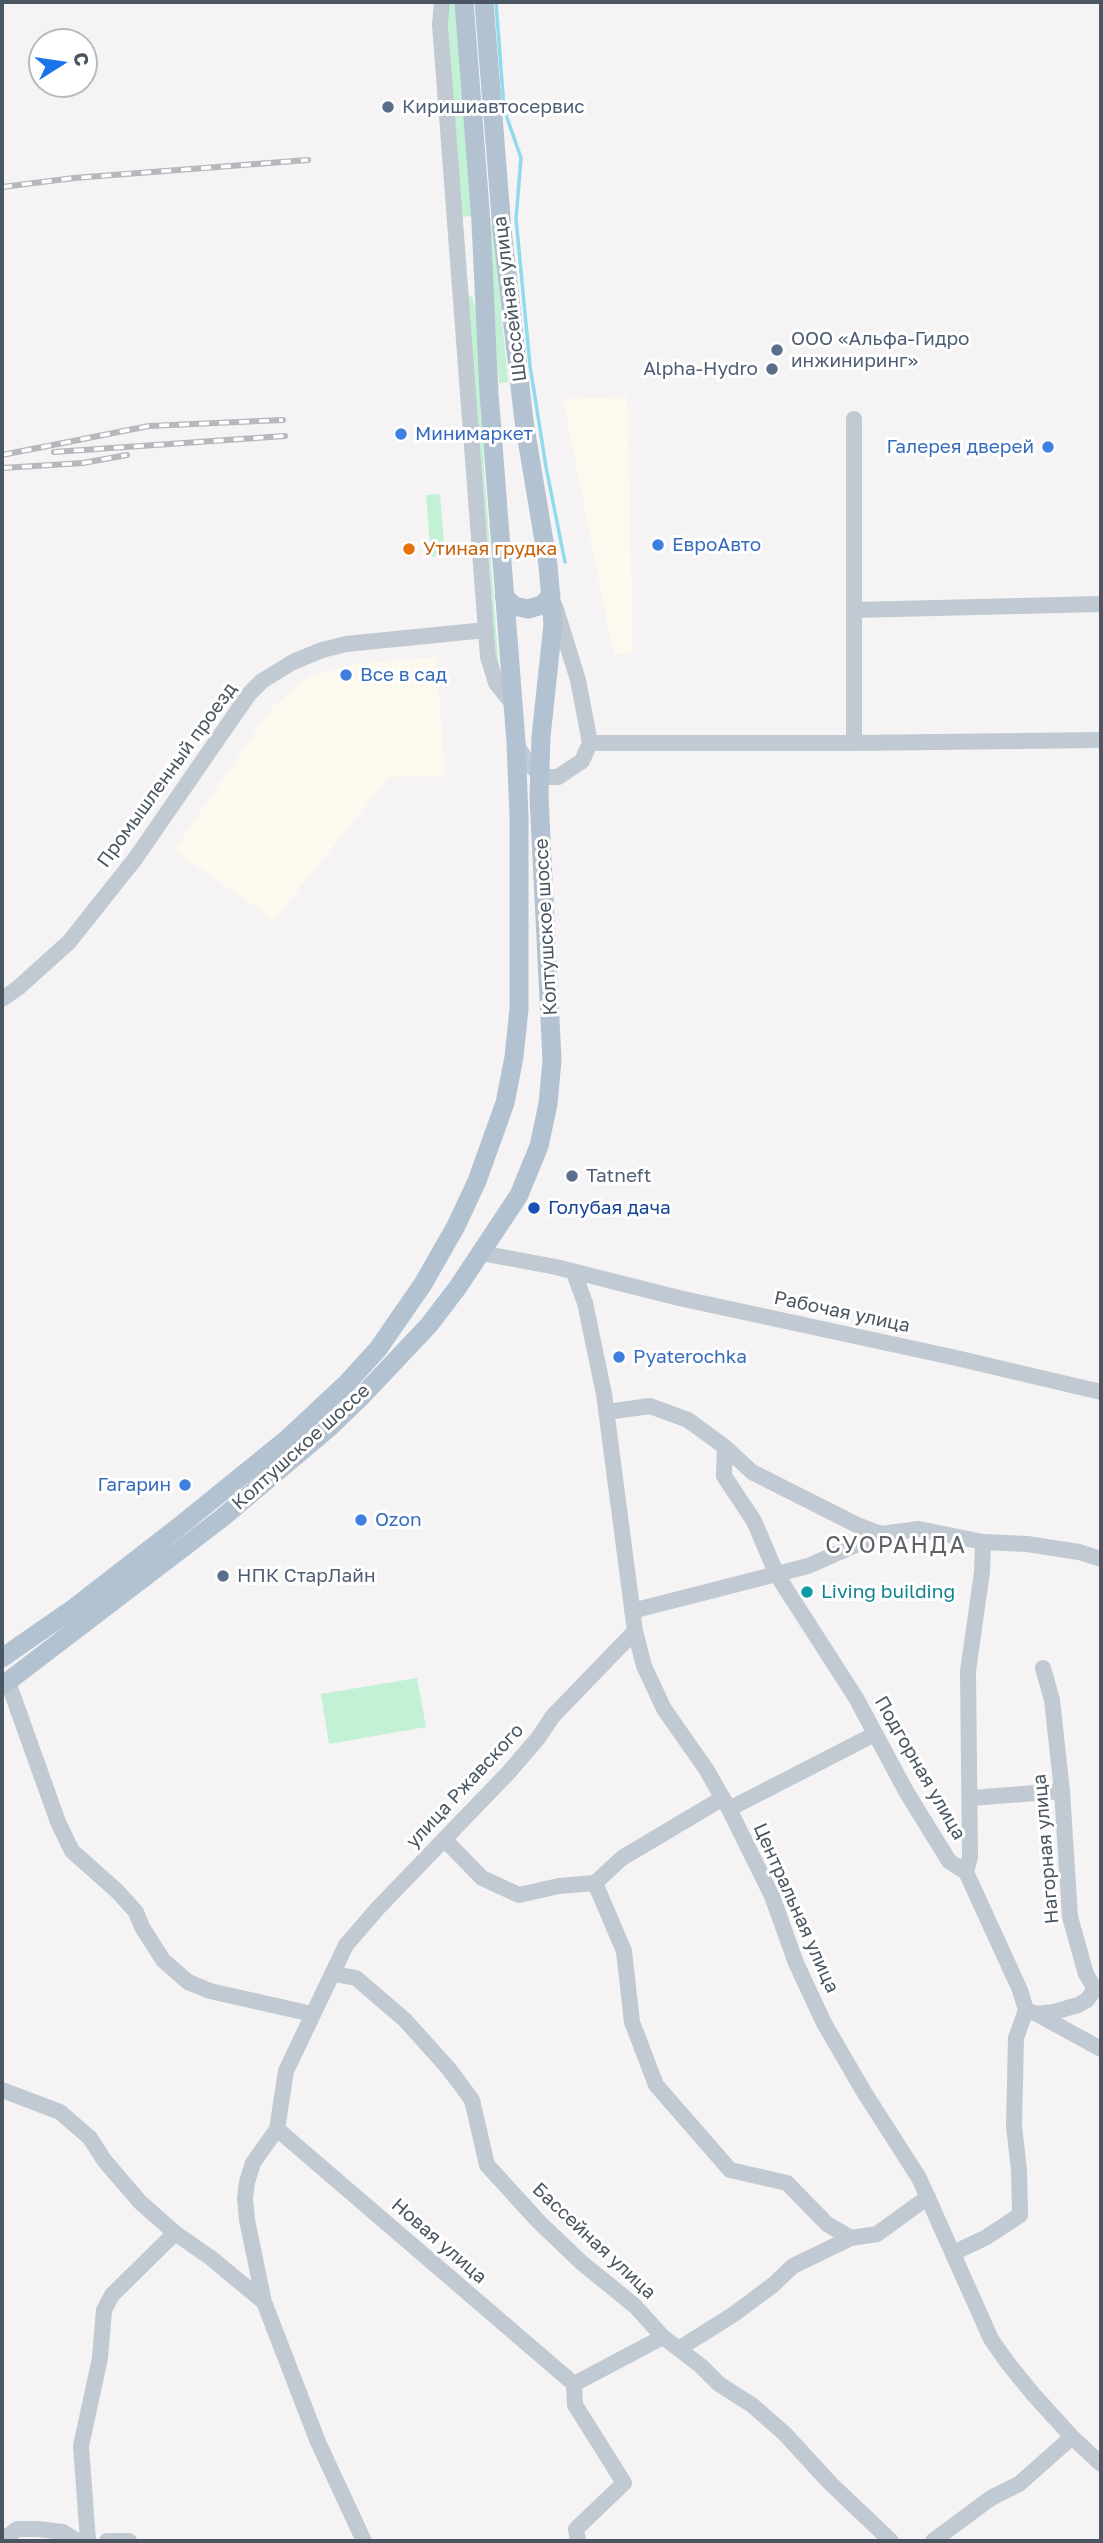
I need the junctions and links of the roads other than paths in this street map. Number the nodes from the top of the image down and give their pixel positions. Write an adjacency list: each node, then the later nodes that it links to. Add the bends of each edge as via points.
1 (442, 2): 9 (street, via 440,24)
2 (464, 2): 6 (main road, Шоссейная улица)
3 (484, 2): 5 (main road, Шоссейная улица, via 502,230 524,421)
4 (854, 419): 8 (street)
5 (551, 595): 6 (main road, via 528,609 514,606); 13 (street, via 571,656); 15 (main road, Колтушское шоссе, via 553,643)
6 (504, 596): 10 (main road, Колтушское шоссе)
7 (1101, 604): 8 (street)
8 (854, 610): 14 (street)
9 (486, 630): 10 (street, via 491,671); 16 (street, Промышленный проезд, via 346,644 293,662 262,681 248,694 135,859 69,942)
10 (512, 703): 12 (main road, Колтушское шоссе)
11 (1101, 740): 14 (street)
12 (516, 742): 15 (street, Колтушское шоссе); 28 (main road, Колтушское шоссе, via 519,1009 514,1057 493,1142 430,1272 377,1349 286,1440 74,1608)
13 (590, 743): 14 (street); 15 (street, via 582,761 569,770 558,776)
14 (854, 743)
15 (540, 775): 17 (main road, Колтушское шоссе, via 551,1024 549,1096 539,1146 519,1195)
16 (2, 999)
17 (481, 1253): 18 (street, Рабочая улица); 30 (main road, Колтушское шоссе, via 429,1325 330,1427 222,1517)
18 (574, 1273): 19 (street, Рабочая улица); 20 (street, Центральная улица, via 585,1303)
19 (1101, 1392)
20 (607, 1412): 21 (street, via 650,1406 688,1420); 26 (street, Центральная улица)
21 (725, 1447): 22 (street, via 752,1472); 25 (street, Подгорная улица, via 724,1476 754,1521)
22 (881, 1534): 23 (street, via 919,1529); 25 (street)
23 (983, 1542): 24 (street, via 1027,1544); 33 (street, via 968,1671)
24 (1101, 1559)
25 (777, 1575): 26 (street); 31 (street, Подгорная улица)
26 (632, 1611): 27 (street, Центральная улица)
27 (635, 1631): 34 (street, Центральная улица, via 643,1666 664,1709); 35 (street, улица Ржавского, via 552,1717 529,1749)
28 (2, 1658)
29 (1043, 1668): 32 (street, Нагорная улица, via 1052,1700)
30 (5, 1684): 41 (street, via 72,1851 136,1912 163,1960 188,1982 210,1991)
31 (875, 1734): 34 (street); 36 (street, Подгорная улица, via 950,1861)
32 (1062, 1791): 33 (street); 39 (street, Нагорная улица, via 1070,1917 1086,1974)
33 (971, 1798): 36 (street)
34 (726, 1804): 37 (street, via 622,1858); 45 (street, Центральная улица, via 772,1896 824,2023)
35 (445, 1840): 37 (street, via 482,1878 519,1895); 38 (street, улица Ржавского, via 365,1922 346,1945)
36 (966, 1872): 40 (street, Подгорная улица)
37 (596, 1883): 47 (street, via 624,1951 632,2022 656,2085 730,2170 788,2183 827,2224)
38 (334, 1974): 41 (street, улица Ржавского); 50 (street, Бассейная улица, via 356,1978 405,2020 472,2099 487,2165 539,2222 635,2306)
39 (1098, 1988): 40 (street, Нагорная улица, via 1078,2005)
40 (1031, 2012): 42 (street); 48 (street, via 1016,2038 1014,2126 1020,2216)
41 (312, 2014): 44 (street, улица Ржавского, via 286,2071)
42 (1101, 2049)
43 (2, 2090): 46 (street, via 60,2112 90,2138 140,2202)
44 (277, 2129): 49 (street, via 253,2163 245,2198); 52 (street, Новая улица)
45 (928, 2197): 47 (street, via 877,2234); 48 (street, Центральная улица)
46 (175, 2233): 49 (street); 57 (street, via 111,2295 104,2310 100,2358 81,2446)
47 (851, 2238): 51 (street, via 793,2266 734,2314)
48 (953, 2253): 53 (street, Центральная улица, via 979,2316 1007,2362)
49 (264, 2302): 60 (street, via 318,2442)
50 (663, 2337): 51 (street, Бассейная улица); 52 (street)
51 (680, 2348): 62 (street, Бассейная улица, via 785,2434)
52 (574, 2384): 61 (street, via 575,2405 624,2483 576,2529)
53 (1072, 2437): 54 (street, Центральная улица); 63 (street, via 1019,2484 991,2498)
54 (1101, 2464)
55 (2, 2541): 56 (street, via 17,2529 63,2532)
56 (77, 2541)
57 (88, 2541)
58 (107, 2541): 59 (street)
59 (130, 2541)
60 (364, 2541)
61 (579, 2541)
62 (891, 2541)
63 (933, 2541)

